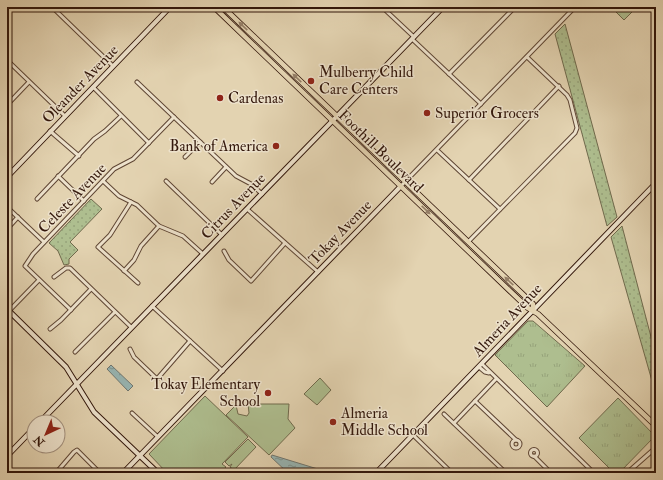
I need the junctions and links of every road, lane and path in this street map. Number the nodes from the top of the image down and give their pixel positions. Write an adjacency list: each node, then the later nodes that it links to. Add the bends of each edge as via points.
1 (13, 7): 10 (street)
2 (52, 7): 16 (street)
3 (170, 7): 16 (street, Oleander Avenue)
4 (214, 7): 12 (main road, Foothill Boulevard)
5 (223, 7): 15 (main road, Foothill Boulevard, one-way to 5)
6 (382, 7): 11 (street)
7 (443, 7): 11 (street, Citrus Avenue)
8 (515, 7): 17 (street)
9 (575, 7): 13 (street, Tokay Avenue)
10 (7, 13)
11 (413, 38): 17 (street); 27 (street, Citrus Avenue)
12 (255, 47): 15 (main road, via 260,47 276,62); 27 (main road, Foothill Boulevard)
13 (527, 57): 20 (street); 22 (street, Tokay Avenue)
14 (7, 60): 18 (street)
15 (281, 63): 27 (main road, Foothill Boulevard, one-way to 15)
16 (113, 66): 21 (street, Oleander Avenue)
17 (450, 74): 22 (street)
18 (29, 82): 23 (street); 24 (street)
19 (137, 82): 26 (street)
20 (559, 86): 37 (street); 50 (street, via 570,100 578,128)
21 (93, 87): 24 (street, Oleander Avenue); 25 (street)
22 (480, 104): 31 (street, Tokay Avenue)
23 (7, 105)
24 (65, 116): 28 (street, Oleander Avenue)
25 (121, 116): 30 (street); 32 (street)
26 (174, 117): 29 (street); 30 (street, Celeste Avenue)
27 (335, 118): 41 (main road, Foothill Boulevard); 43 (main road, Foothill Boulevard); 44 (street, Citrus Avenue)
28 (50, 131): 32 (street); 36 (street, Oleander Avenue)
29 (200, 142): 33 (street); 34 (street)
30 (149, 143): 38 (street, Celeste Avenue, via 133,159 114,169)
31 (438, 150): 37 (street); 41 (street, Tokay Avenue)
32 (79, 156): 35 (street)
33 (185, 157)
34 (226, 167): 40 (street); 44 (street)
35 (58, 176): 45 (street); 46 (street)
36 (7, 177)
37 (469, 180): 50 (street)
38 (103, 181): 46 (street, Celeste Avenue); 47 (street, via 119,196)
39 (166, 181): 54 (street)
40 (212, 182)
41 (405, 182): 43 (street, Tokay Avenue); 56 (main road, Foothill Boulevard)
42 (656, 183): 68 (street, Almeria Avenue)
43 (401, 186): 61 (street, Tokay Avenue); 68 (main road, Foothill Boulevard, one-way to 68)
44 (262, 194): 49 (street, Citrus Avenue)
45 (37, 198)
46 (84, 201): 55 (street, Celeste Avenue)
47 (131, 202): 52 (street); 60 (street, via 110,235 98,247)
48 (7, 207): 51 (street)
49 (248, 209): 54 (street, Citrus Avenue); 57 (street)
50 (500, 209): 56 (street)
51 (18, 218): 53 (street); 55 (street)
52 (159, 226): 59 (street, via 183,236); 60 (street)
53 (7, 229)
54 (222, 235): 59 (street, Citrus Avenue)
55 (44, 242): 63 (street, Celeste Avenue, via 25,266)
56 (468, 242): 68 (main road, Foothill Boulevard, one-way to 56, via 533,304)
57 (286, 243): 58 (street, via 251,281 229,260); 61 (street)
58 (224, 251)
59 (203, 254): 66 (street, Citrus Avenue)
60 (124, 271): 64 (street)
61 (318, 272): 77 (street, Tokay Avenue)
62 (54, 277): 65 (street, via 70,268)
63 (38, 280): 67 (street); 69 (street)
64 (138, 283)
65 (91, 289): 67 (street); 70 (street)
66 (152, 306): 71 (street, Citrus Avenue); 73 (street)
67 (70, 310): 72 (street)
68 (533, 310): 76 (street, Almeria Avenue); 85 (main road, Foothill Boulevard)
69 (8, 311): 79 (street, via 66,367)
70 (115, 312): 71 (street); 75 (street)
71 (131, 327): 79 (street, Citrus Avenue)
72 (50, 329)
73 (190, 341): 74 (street, via 157,379 134,357); 77 (street)
74 (130, 349)
75 (75, 352)
76 (480, 365): 78 (street); 86 (street, Almeria Avenue)
77 (223, 371): 88 (street, Tokay Avenue)
78 (496, 379): 80 (street); 102 (street)
79 (78, 383): 82 (street, Citrus Avenue); 92 (street, via 87,404)
80 (475, 401): 84 (street); 89 (street)
81 (132, 413): 88 (street)
82 (48, 414)
83 (444, 414): 84 (street)
84 (454, 423): 100 (street)
85 (656, 426)
86 (413, 435): 98 (street, Almeria Avenue); 99 (street)
87 (26, 436): 91 (street)
88 (158, 437): 92 (street, Tokay Avenue)
89 (516, 440)
90 (652, 451): 103 (street)
91 (7, 456)
92 (140, 456): 96 (street, Tokay Avenue); 97 (street)
93 (534, 456): 101 (street)
94 (56, 473): 95 (street, via 77,450)
95 (100, 473)
96 (123, 473)
97 (158, 473)
98 (376, 473)
99 (452, 473)
100 (506, 473)
101 (551, 473)
102 (594, 473)
103 (627, 473)

